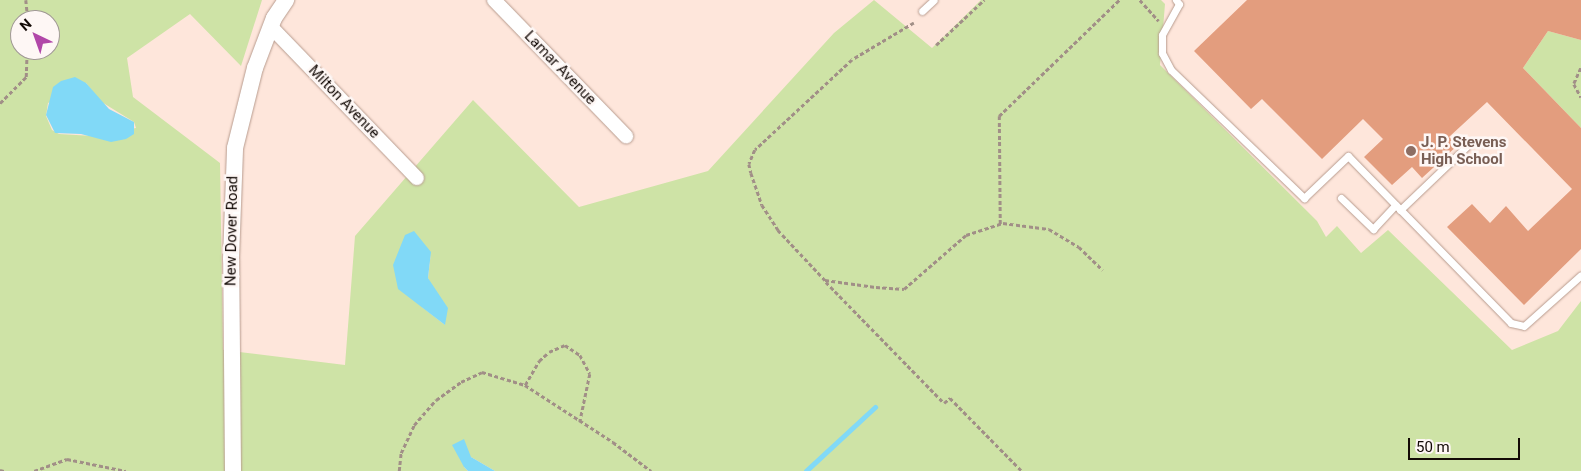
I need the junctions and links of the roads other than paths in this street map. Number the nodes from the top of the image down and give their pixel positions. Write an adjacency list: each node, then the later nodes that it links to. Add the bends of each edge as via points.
1 (286, 0): 6 (street, New Dover Road)
2 (494, 0): 7 (street, Lamar Avenue)
3 (934, 0): 5 (lane)
4 (1180, 1): 11 (lane, via 1162,35 1162,53 1171,70 1304,198 1348,156)
5 (922, 11)
6 (271, 27): 9 (street, Milton Avenue); 13 (street, New Dover Road, via 243,106 232,174)
7 (626, 136)
8 (1470, 143): 11 (lane)
9 (417, 178)
10 (1340, 198): 11 (lane, via 1373,230)
11 (1398, 208): 12 (lane, via 1511,323 1524,326)
12 (1581, 275)
13 (233, 471)

